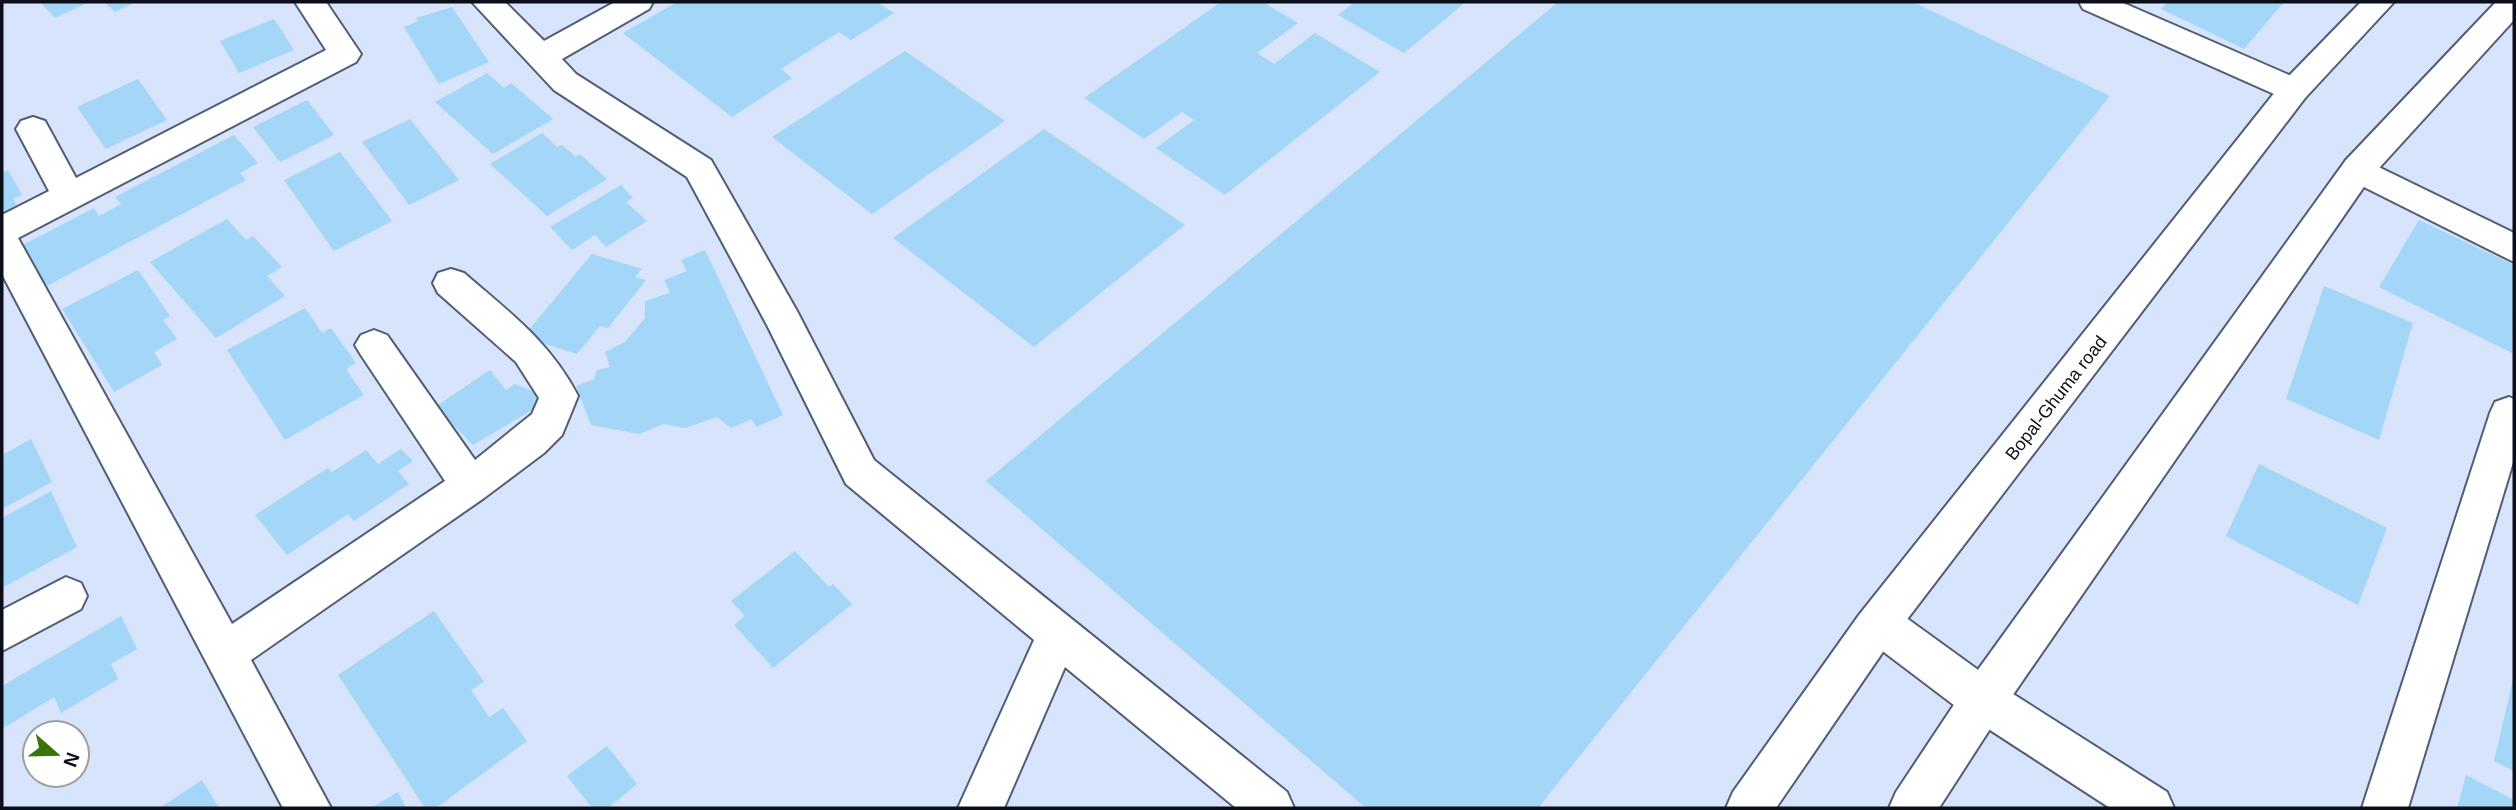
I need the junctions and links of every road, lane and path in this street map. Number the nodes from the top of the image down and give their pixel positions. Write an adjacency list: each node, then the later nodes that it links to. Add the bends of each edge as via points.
1 (310, 2): 11 (street, via 345,54)
2 (487, 2): 7 (street)
3 (638, 2): 7 (street)
4 (2094, 2): 8 (street)
5 (2379, 2): 8 (street, Bopal-Ghuma road)
6 (2513, 2): 10 (street)
7 (541, 57): 22 (street, via 565,82 699,169 784,321 860,472)
8 (2294, 90): 20 (street, Bopal-Ghuma road)
9 (33, 129): 11 (street)
10 (2358, 169): 14 (street); 24 (street)
11 (69, 196): 12 (street)
12 (2, 231)
13 (2, 241): 23 (street)
14 (2514, 249)
15 (451, 283): 18 (street, via 529,351 559,396 548,424)
16 (374, 345): 18 (street)
17 (2514, 415): 31 (street, via 2509,413)
18 (470, 486): 23 (street)
19 (66, 596): 21 (street)
20 (1880, 623): 24 (street); 28 (street, Bopal-Ghuma road)
21 (2, 632)
22 (1058, 634): 26 (street); 27 (street)
23 (225, 653): 25 (street)
24 (1983, 700): 29 (street); 30 (street)
25 (308, 808)
26 (981, 808)
27 (1271, 808)
28 (1749, 808)
29 (1912, 808)
30 (2151, 808)
31 (2385, 808)

